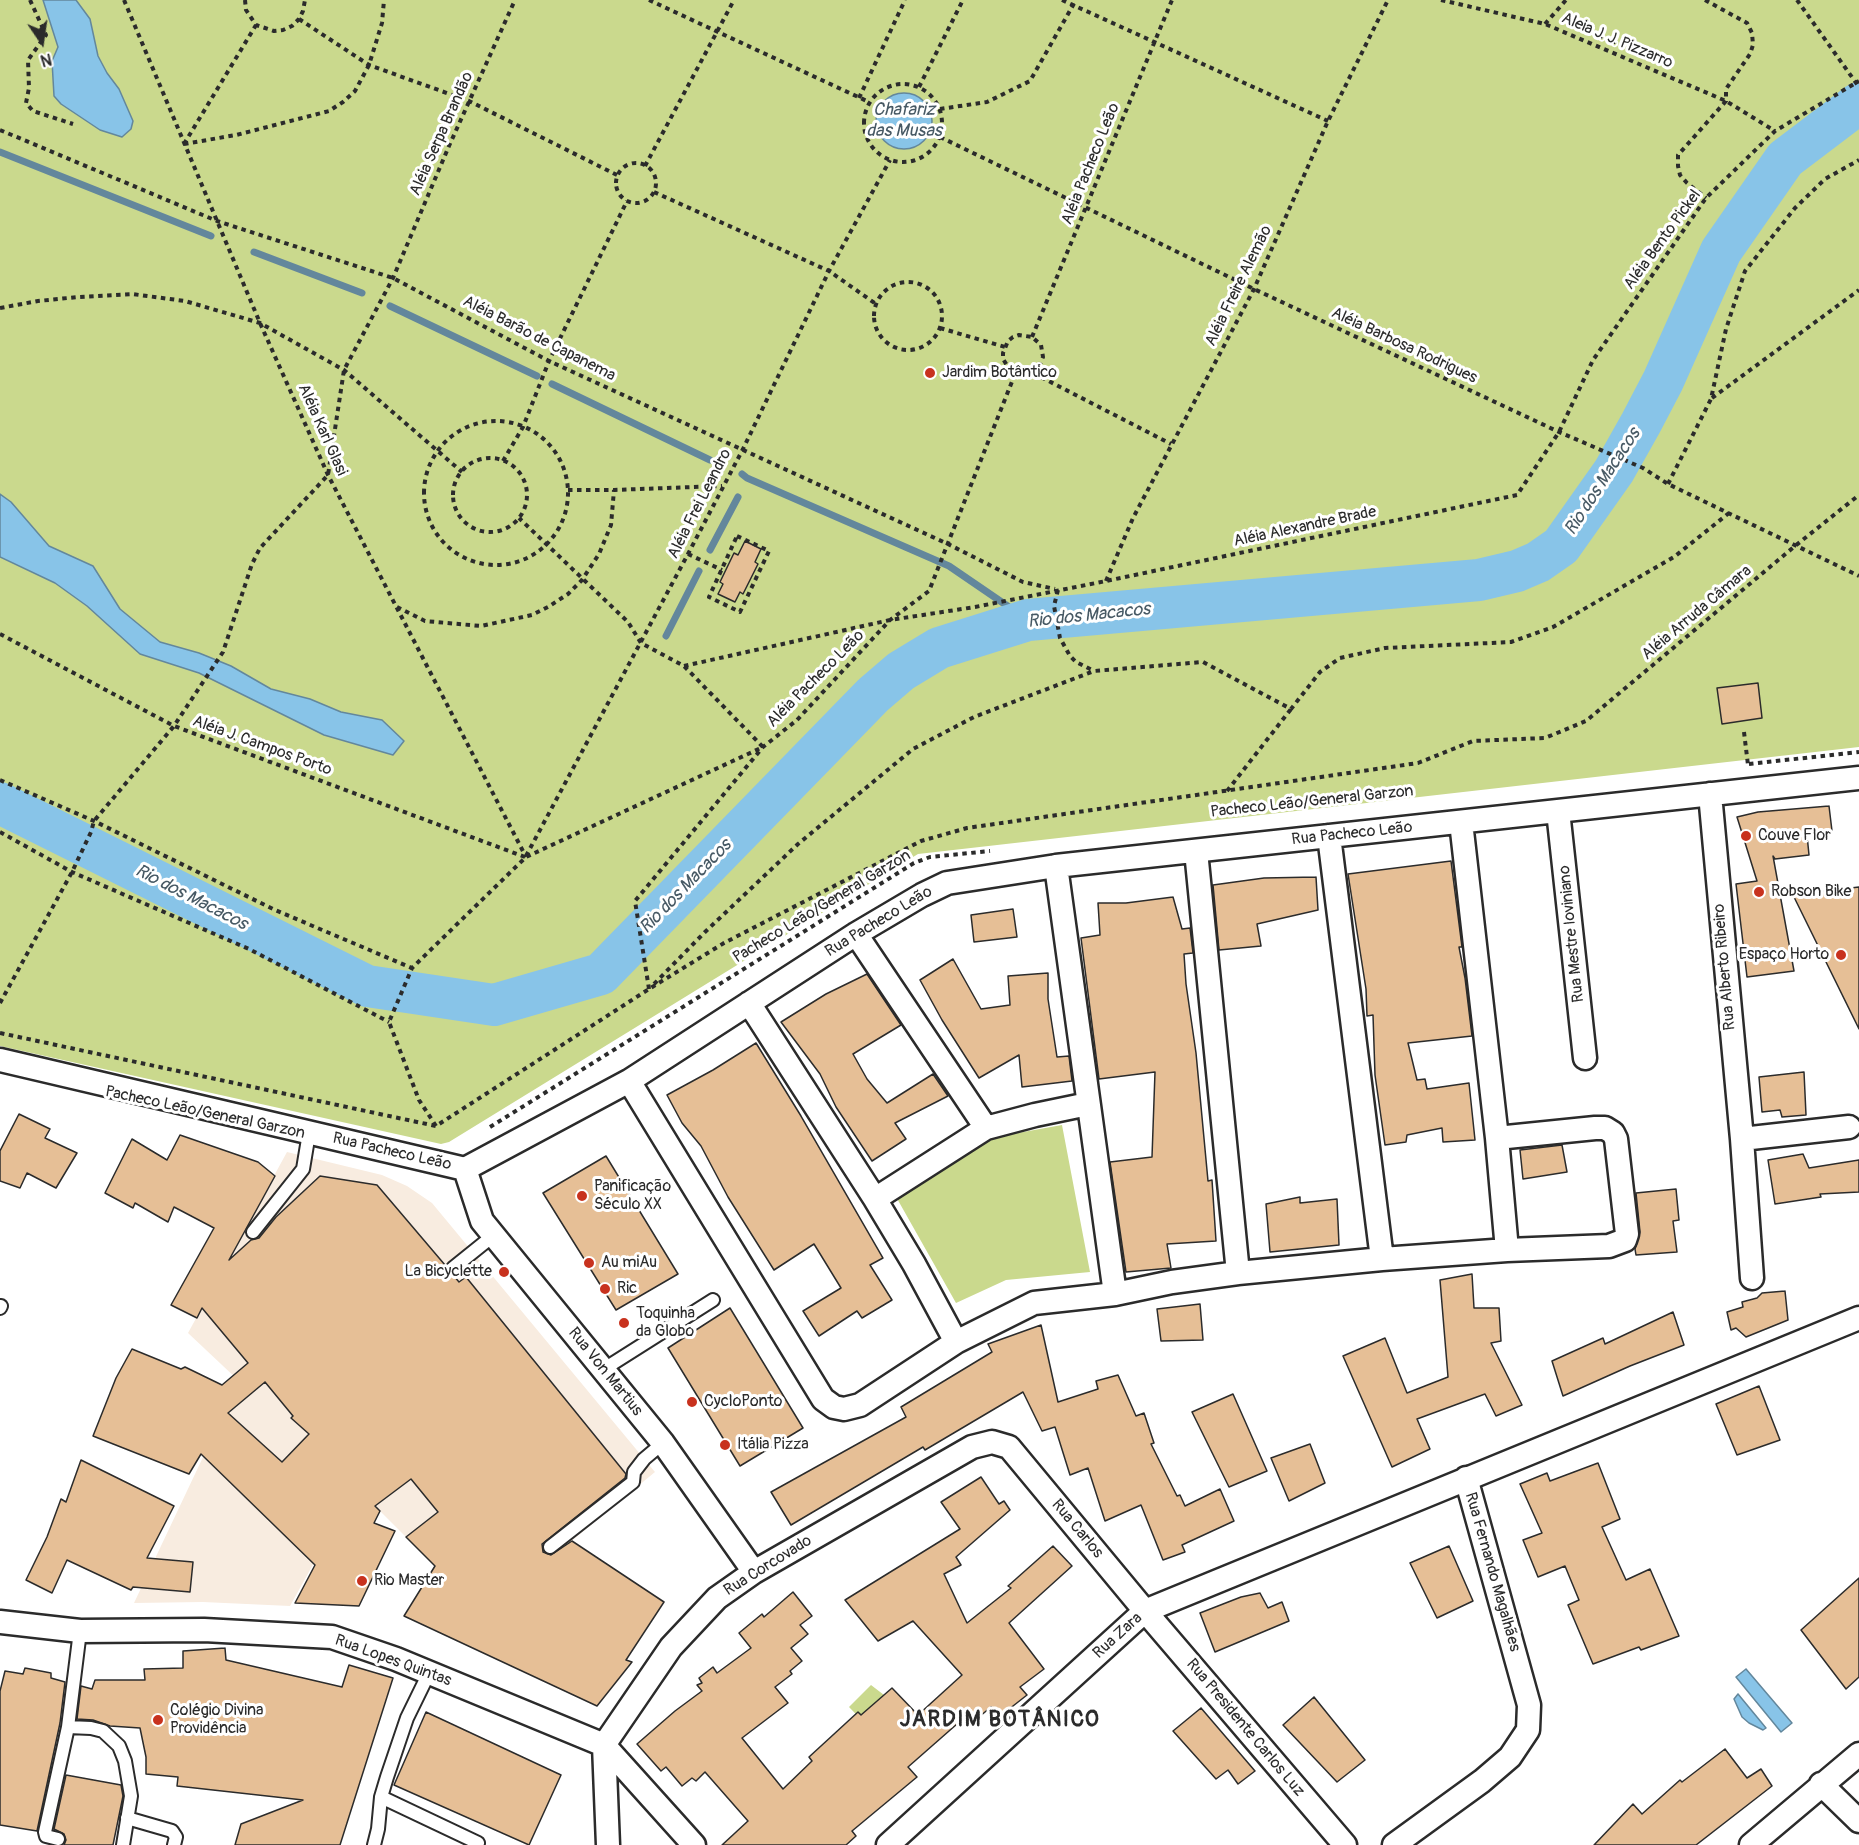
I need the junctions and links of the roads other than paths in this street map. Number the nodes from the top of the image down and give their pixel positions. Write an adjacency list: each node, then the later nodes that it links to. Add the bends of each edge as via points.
1 (1859, 778): 2 (street, Rua Pacheco Leão)
2 (1710, 794): 3 (street, Rua Pacheco Leão); 18 (street, Rua Alberto Ribeiro)
3 (1558, 811): 4 (street, Rua Pacheco Leão); 10 (street, Rua Mestre Ioviniano)
4 (1461, 822): 5 (street, Rua Pacheco Leão); 17 (street)
5 (1329, 836): 6 (street, Rua Pacheco Leão); 24 (street)
6 (1197, 851): 7 (street, Rua Pacheco Leão); 26 (street)
7 (1056, 866): 8 (street, Rua Pacheco Leão, via 947,883); 13 (street)
8 (856, 934): 9 (street, Rua Pacheco Leão); 15 (street)
9 (748, 1003): 12 (street, Rua Pacheco Leão); 20 (street)
10 (1585, 1058)
11 (0, 1060): 16 (street, Rua Pacheco Leão)
12 (629, 1081): 19 (street, Rua Pacheco Leão); 31 (street, via 823,1399 844,1409 860,1405)
13 (1088, 1104): 15 (street); 28 (street)
14 (1849, 1127): 18 (street)
15 (986, 1128): 20 (street)
16 (309, 1133): 19 (street, Rua Pacheco Leão); 21 (lane, via 303,1169)
17 (1497, 1138): 23 (street); 23 (street, via 1596,1128 1613,1133 1627,1234 1621,1243 1609,1246)
18 (1742, 1139): 27 (street, Rua Alberto Ribeiro)
19 (465, 1169): 22 (street, Rua Von Martius, via 482,1221)
20 (875, 1199): 31 (street)
21 (253, 1232)
22 (494, 1235): 25 (lane); 32 (street, Rua Von Martius)
23 (1507, 1250): 24 (street)
24 (1382, 1259): 26 (street)
25 (453, 1268)
26 (1238, 1273): 28 (street)
27 (1752, 1278)
28 (1115, 1294): 31 (street, via 1034,1303)
29 (713, 1300): 32 (lane)
30 (1859, 1318): 35 (street, Rua Fernando Magalhães)
31 (956, 1342)
32 (603, 1369): 33 (street, Rua Von Martius)
33 (663, 1443): 36 (lane, via 644,1459 634,1472 633,1482); 37 (street, Rua Von Martius)
34 (1009, 1447): 37 (street, Rua Corcovado, via 992,1442 972,1448); 38 (street, Rua Carlos)
35 (1466, 1479): 38 (street, Rua Zara); 58 (street, Rua Fernando Magalhães, via 1529,1705 1528,1730 1510,1757)
36 (550, 1547)
37 (754, 1572): 43 (street, Rua Corcovado, via 717,1598 670,1647)
38 (1145, 1611): 56 (street, Rua Zara); 57 (street, Rua Presidente Carlos Luz)
39 (0, 1622): 40 (street, Rua Lopes Quintas)
40 (80, 1631): 41 (street, Rua Lopes Quintas, via 204,1630 332,1637); 42 (lane)
41 (429, 1673): 43 (street, Rua Lopes Quintas); 46 (lane, via 407,1718)
42 (68, 1726): 47 (lane, via 103,1731 118,1746 125,1761 131,1796); 49 (lane, via 45,1832 46,1836)
43 (604, 1745): 54 (street); 55 (street, Rua Lopes Quintas)
44 (1859, 1754): 45 (street)
45 (1821, 1785): 48 (street); 59 (street)
46 (381, 1797): 50 (lane); 53 (lane)
47 (127, 1818): 51 (lane); 52 (lane, via 172,1831 176,1837)
48 (1859, 1821)
49 (58, 1839)
50 (478, 1843)
51 (123, 1845)
52 (174, 1845)
53 (374, 1845)
54 (608, 1845)
55 (694, 1845)
56 (888, 1845)
57 (1345, 1845)
58 (1394, 1845)
59 (1751, 1845)

